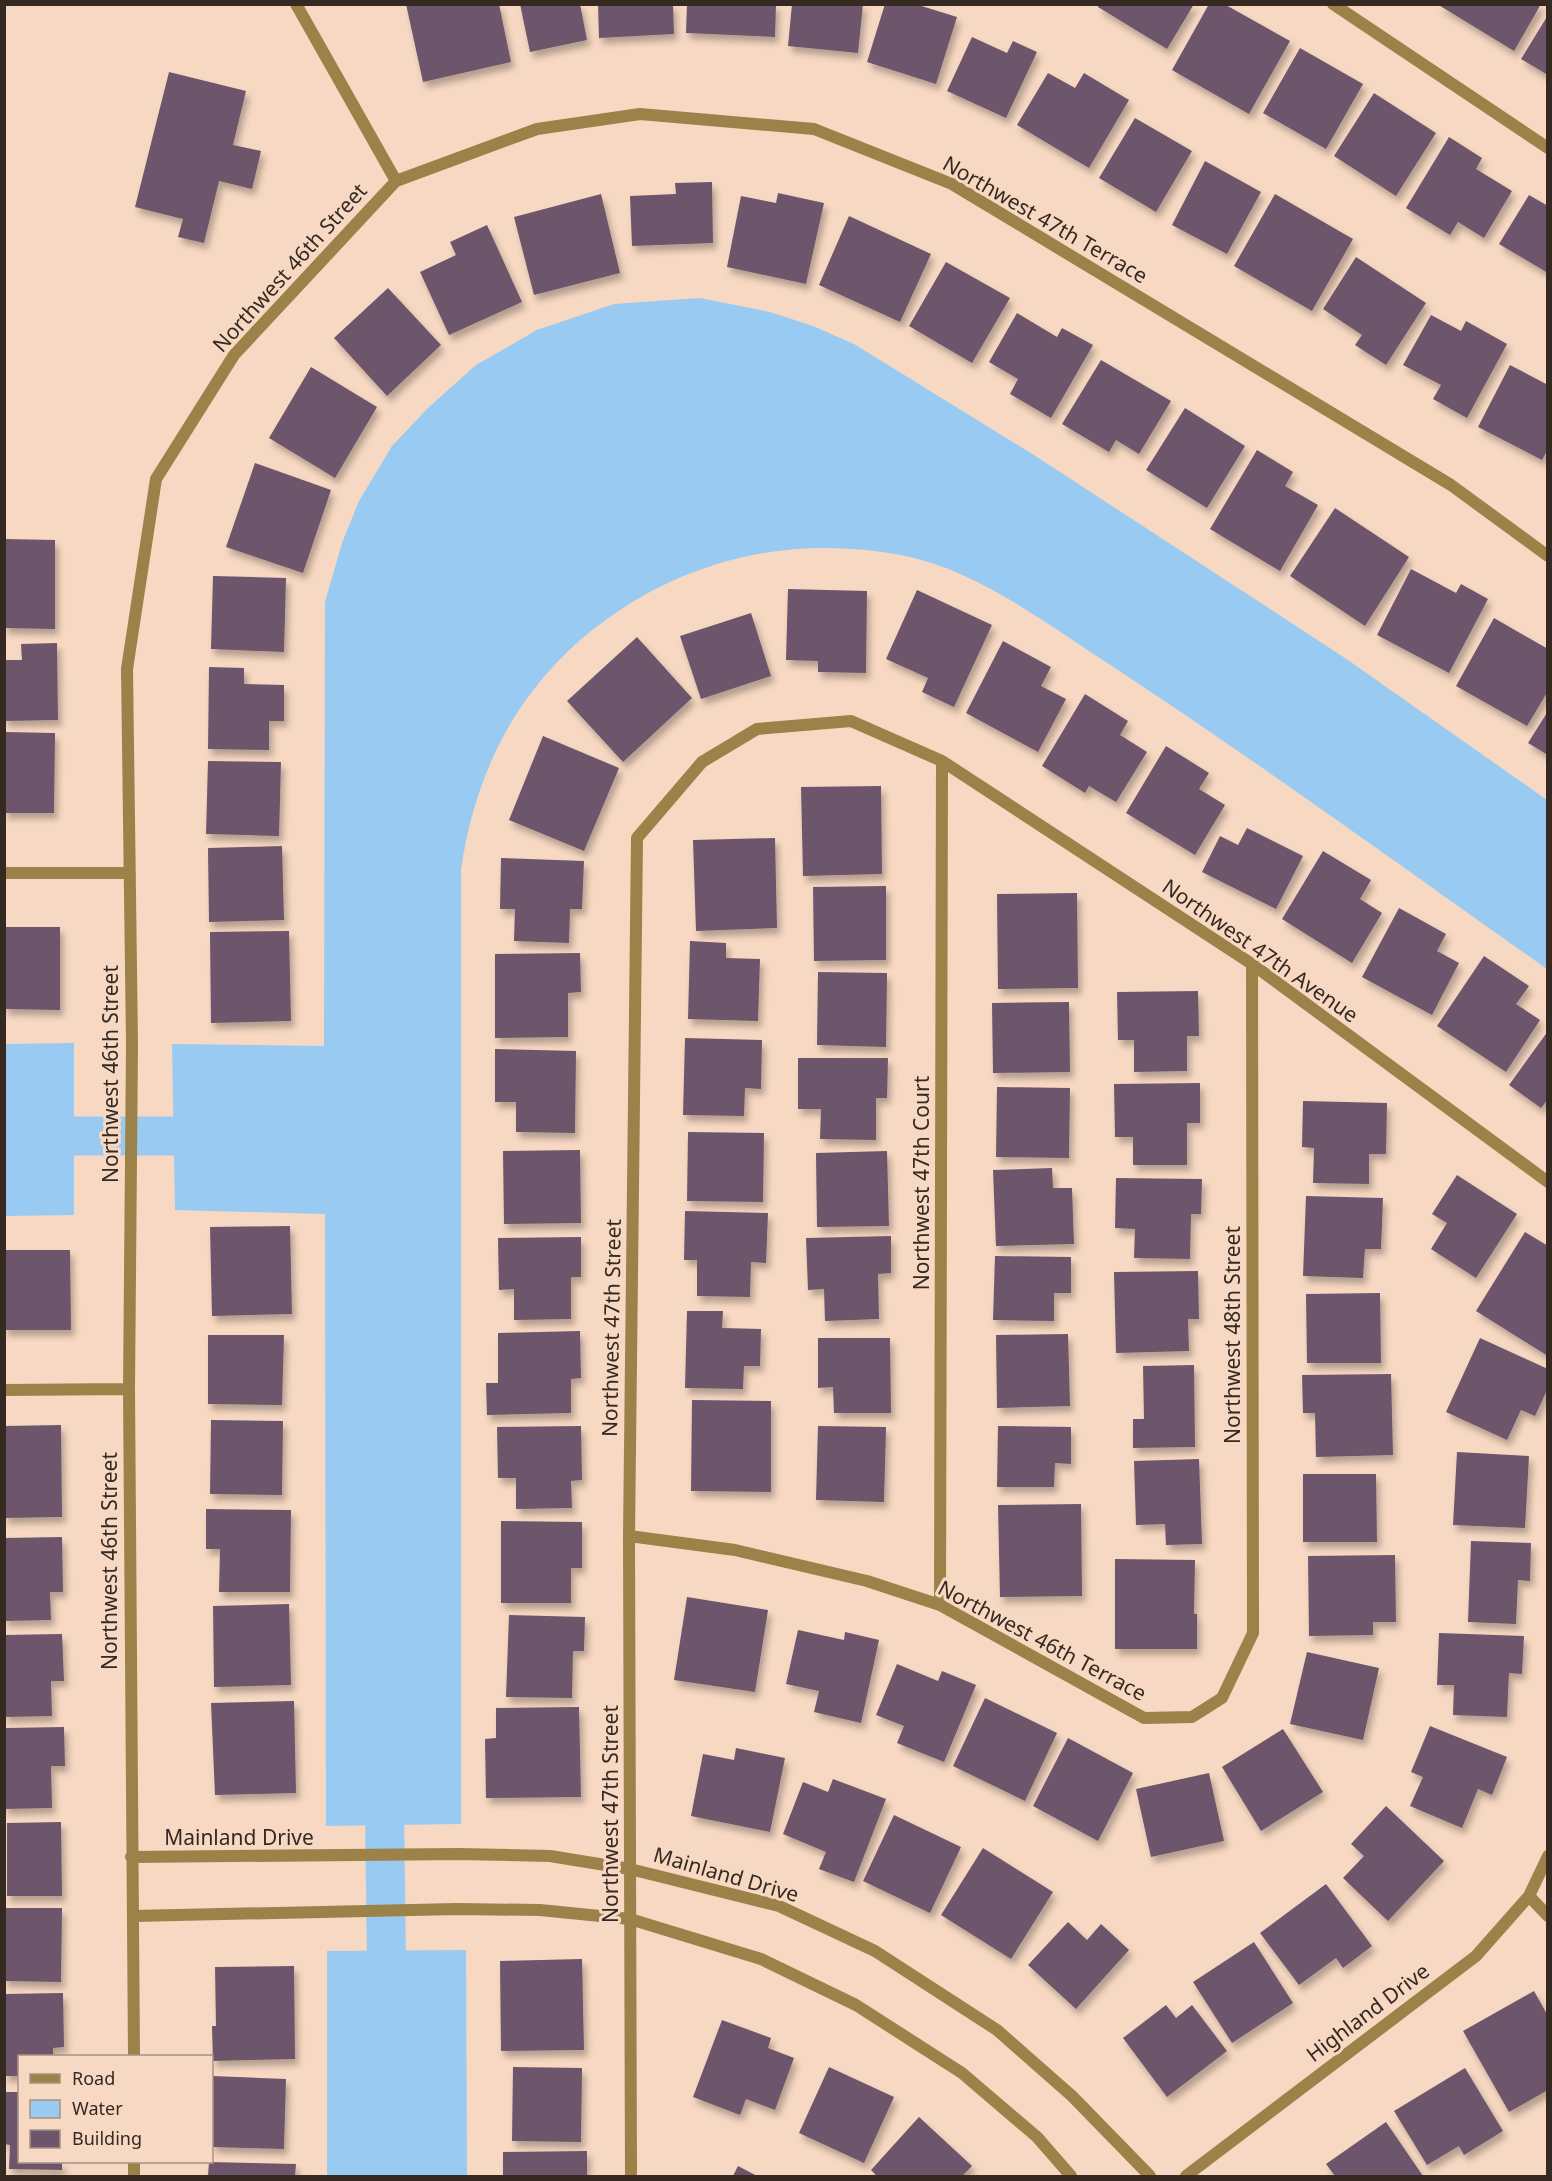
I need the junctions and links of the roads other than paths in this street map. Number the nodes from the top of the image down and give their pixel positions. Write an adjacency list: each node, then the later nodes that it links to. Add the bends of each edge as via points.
1 (296, 4): 4 (street)
2 (1333, 4): 3 (street)
3 (1548, 148)
4 (396, 181): 5 (street, Northwest 47th Terrace, via 537,129 640,114 814,129 952,184 1450,485); 8 (street, Northwest 46th Street, via 234,355 156,479 127,669)
5 (1548, 556)
6 (942, 761): 9 (street, Northwest 47th Avenue); 13 (street, Northwest 47th Street, via 851,721 757,729 702,762 637,838); 14 (street, Northwest 47th Court)
7 (4, 873): 8 (street)
8 (130, 873): 11 (street, Northwest 46th Street)
9 (1252, 964): 10 (street, Northwest 47th Avenue); 15 (street, Northwest 48th Street, via 1254,1634)
10 (1548, 1182)
11 (129, 1389): 12 (street); 17 (street, Northwest 46th Street)
12 (4, 1390)
13 (629, 1536): 14 (street, Northwest 46th Terrace, via 735,1550 867,1581); 18 (street, Northwest 47th Street)
14 (940, 1605): 15 (street, Northwest 46th Terrace, via 1144,1718 1192,1717)
15 (1222, 1698)
16 (1548, 1856): 19 (street, Highland Drive)
17 (131, 1857): 18 (street, Mainland Drive, via 550,1856); 20 (street, Northwest 46th Street)
18 (630, 1869): 22 (street, Northwest 47th Street); 26 (street, Mainland Drive, via 779,1906 875,1951 997,2030 1072,2096)
19 (1528, 1896): 21 (street); 27 (street, Highland Drive, via 1476,1956)
20 (133, 1916): 22 (street, via 457,1909 540,1910); 23 (street, Northwest 46th Street)
21 (1548, 1916)
22 (630, 1919): 24 (street, Northwest 47th Street); 25 (street, via 761,1959 856,2005 962,2073 1037,2137)
23 (134, 2055)
24 (631, 2176)
25 (1071, 2176)
26 (1150, 2176)
27 (1186, 2176)

